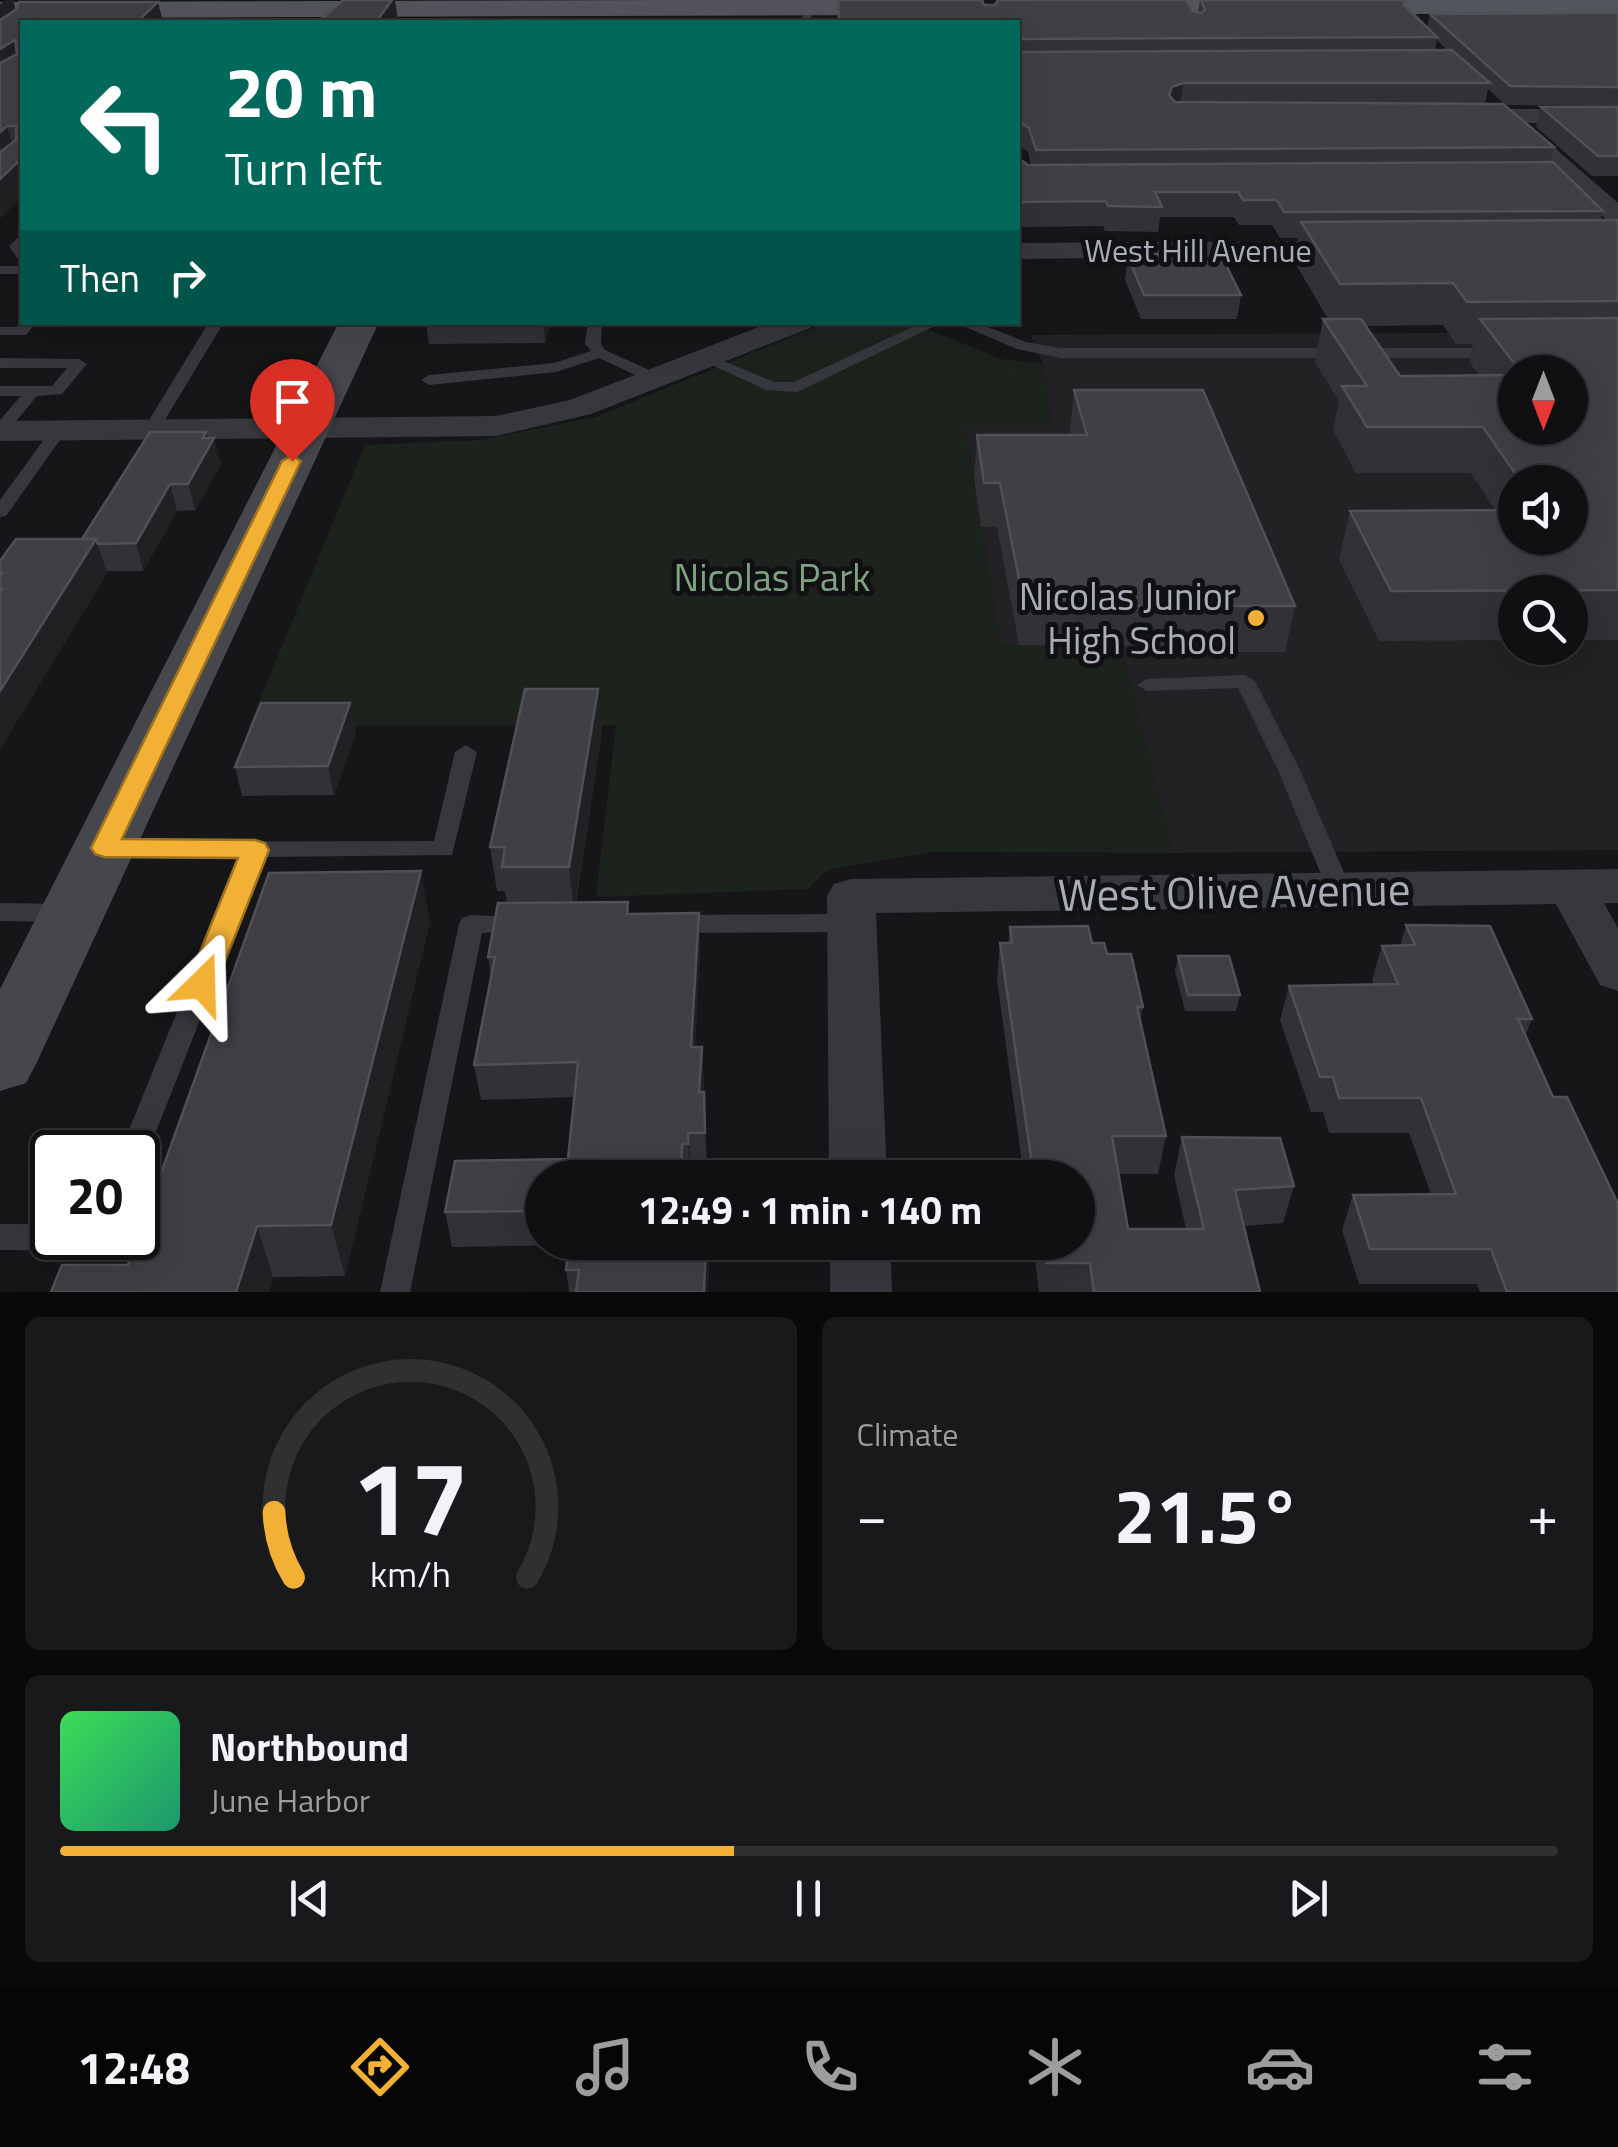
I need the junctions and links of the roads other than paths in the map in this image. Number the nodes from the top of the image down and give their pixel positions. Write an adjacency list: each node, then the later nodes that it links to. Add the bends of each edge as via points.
1 (1242, 3): 7 (main road, via 1186,12); 8 (main road, via 1399,15)
2 (305, 4): 3 (main road); 12 (main road)
3 (351, 4): 4 (main road)
4 (424, 4): 11 (main road)
5 (673, 4): 11 (main road); 13 (main road)
6 (902, 4): 9 (main road); 13 (main road)
7 (1093, 6)
8 (1618, 6)
9 (938, 7)
10 (0, 10): 12 (main road)
11 (510, 10)
12 (67, 12)
13 (807, 15)
14 (1498, 110): 15 (street); 16 (street); 17 (street, via 1565,179)
15 (1448, 116)
16 (1618, 116)
17 (1618, 217)
18 (1366, 249): 19 (street, West Hill Avenue)
19 (1020, 251)
20 (27, 325): 27 (lane, via 21,332)
21 (215, 325): 38 (lane)
22 (358, 325): 39 (main road)
23 (595, 325): 28 (lane, via 593,344)
24 (792, 325): 30 (street)
25 (929, 325): 30 (lane, via 797,386 772,387)
26 (968, 325): 29 (lane, via 1062,353)
27 (0, 332)
28 (600, 353): 32 (lane); 33 (lane, via 556,367)
29 (1508, 353)
30 (706, 359): 32 (street)
31 (0, 363): 35 (lane, via 80,364 56,391)
32 (656, 379): 39 (street, via 580,407 496,426)
33 (429, 380)
34 (0, 391): 35 (lane)
35 (33, 391): 36 (lane)
36 (0, 430): 37 (street)
37 (59, 430): 38 (street); 40 (lane)
38 (151, 430): 39 (street)
39 (307, 430): 43 (main road)
40 (0, 512)
41 (1147, 685): 47 (lane, via 1246,680)
42 (466, 752): 44 (lane, via 444,850)
43 (104, 848): 44 (lane); 50 (main road)
44 (255, 850): 55 (lane)
45 (1570, 886): 46 (street, West Olive Avenue); 47 (street, West Olive Avenue); 53 (street)
46 (1618, 886)
47 (1339, 889): 48 (street, West Olive Avenue)
48 (851, 910): 52 (lane); 56 (street)
49 (0, 912): 50 (lane)
50 (72, 913): 54 (main road)
51 (551, 924): 60 (lane, via 471,924)
52 (651, 924)
53 (1618, 972)
54 (0, 1062)
55 (143, 1130)
56 (858, 1160)
57 (0, 1237): 58 (lane)
58 (30, 1237)
59 (860, 1260): 61 (street)
60 (394, 1292)
61 (861, 1292)

